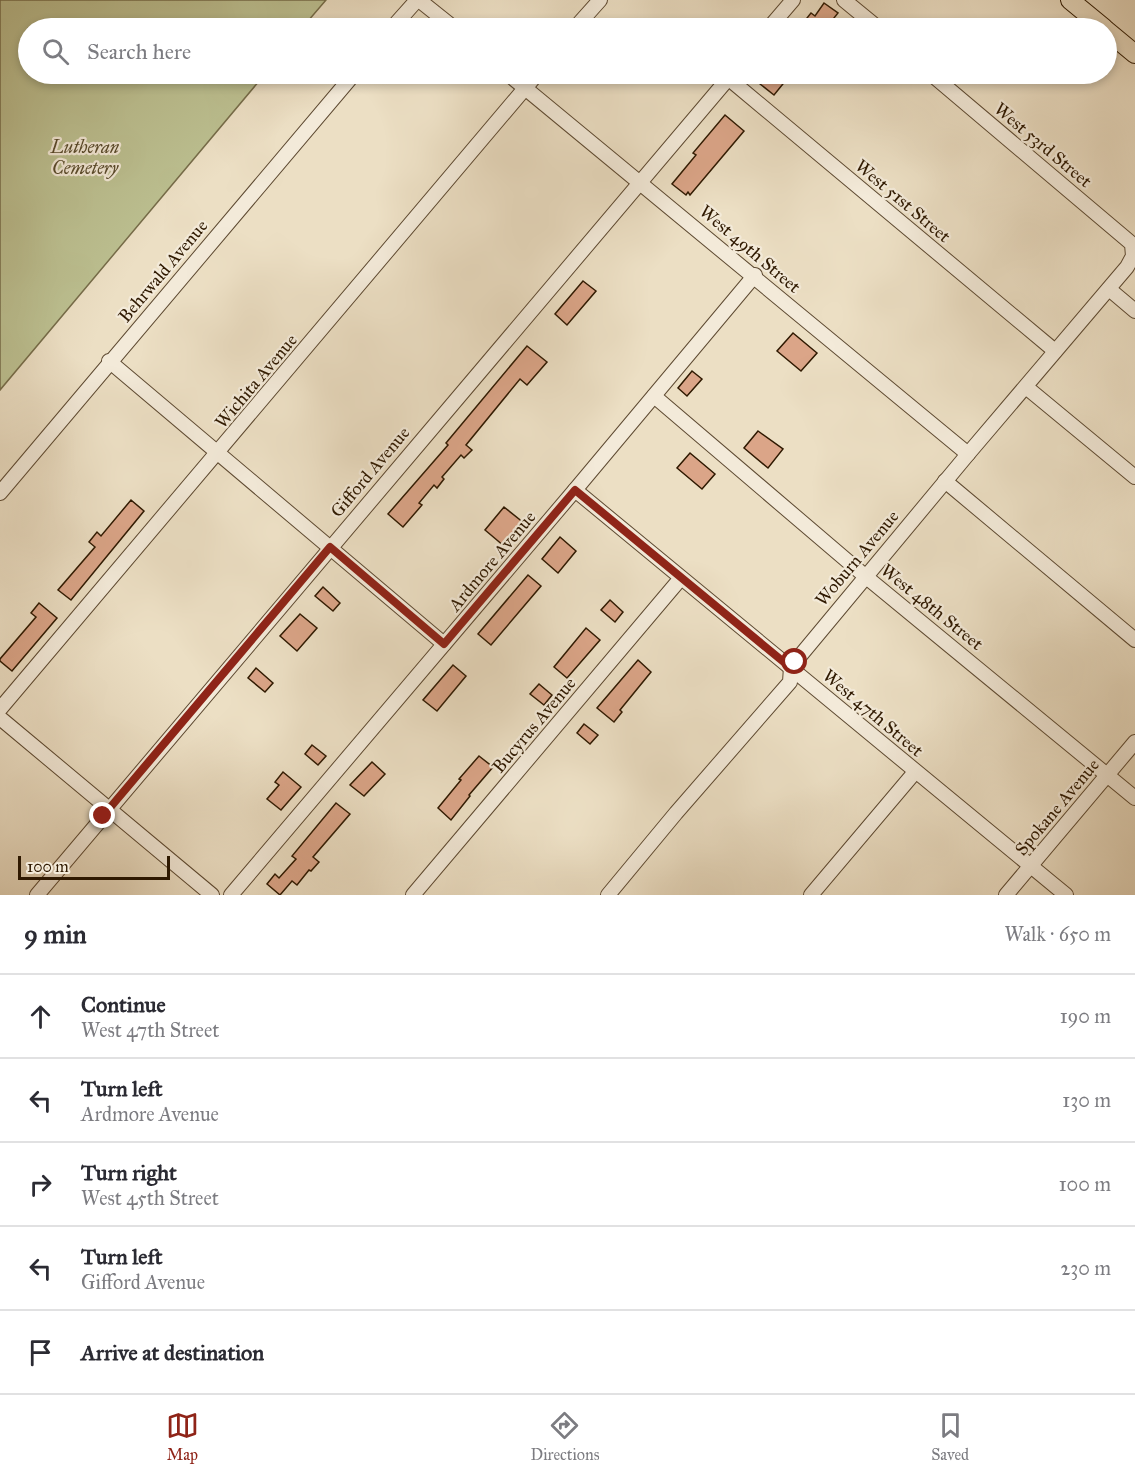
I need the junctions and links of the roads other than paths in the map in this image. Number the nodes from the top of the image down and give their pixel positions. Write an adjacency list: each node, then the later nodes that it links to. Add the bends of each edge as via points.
1 (418, 0): 6 (street); 7 (street)
2 (600, 0): 8 (street)
3 (793, 0): 9 (street)
4 (844, 0): 10 (street)
5 (1070, 0): 11 (main road)
6 (401, 18)
7 (441, 18)
8 (585, 18)
9 (778, 18)
10 (866, 18)
11 (1092, 18)
12 (1117, 39): 13 (main road)
13 (1135, 54)
14 (346, 84): 27 (street, Behrwald Avenue)
15 (520, 84): 20 (street, West 49th Street)
16 (528, 84): 20 (street, Wichita Avenue)
17 (723, 84): 21 (street, Gifford Avenue)
18 (739, 84): 26 (street, West 51st Street)
19 (943, 84): 22 (street, West 53rd Street)
20 (525, 88): 21 (street, West 49th Street); 30 (street, Wichita Avenue)
21 (640, 181): 23 (street, West 49th Street); 36 (street, Gifford Avenue)
22 (1132, 244): 24 (street, Woburn Avenue, via 1133,256)
23 (754, 275): 29 (street, Ardmore Avenue); 31 (street, West 49th Street)
24 (1109, 289): 25 (street); 26 (street, Woburn Avenue)
25 (1135, 311)
26 (1055, 351): 28 (street, Woburn Avenue)
27 (110, 362): 30 (street); 35 (street, Behrwald Avenue)
28 (1026, 387): 31 (street, Woburn Avenue); 32 (street)
29 (654, 396): 34 (street, Ardmore Avenue); 37 (street, West 48th Street)
30 (218, 453): 36 (street); 42 (street, Wichita Avenue)
31 (968, 453): 33 (street, Woburn Avenue)
32 (1135, 477)
33 (945, 481): 37 (street, Woburn Avenue); 39 (street)
34 (575, 490): 38 (street, West 47th Street); 40 (street, Ardmore Avenue)
35 (0, 493)
36 (330, 547): 40 (street); 48 (street, Gifford Avenue)
37 (865, 576): 41 (street, Woburn Avenue); 46 (street, West 48th Street)
38 (681, 578): 41 (street, West 47th Street); 53 (street, Bucyrus Avenue)
39 (1135, 640)
40 (444, 644): 52 (street, Ardmore Avenue)
41 (791, 668): 45 (street, West 47th Street); 54 (street, Woburn Avenue, via 789,682)
42 (0, 710)
43 (0, 717): 48 (street)
44 (1135, 742): 46 (street, Spokane Avenue)
45 (915, 772): 49 (street, West 47th Street); 55 (street)
46 (1107, 775): 47 (street, West 48th Street); 49 (street, Spokane Avenue)
47 (1135, 798)
48 (109, 809): 50 (street, Gifford Avenue); 51 (street)
49 (1031, 866): 56 (street, Spokane Avenue); 57 (street, West 47th Street)
50 (37, 895)
51 (212, 895)
52 (231, 895)
53 (413, 895)
54 (608, 895)
55 (811, 895)
56 (1006, 895)
57 (1066, 895)

